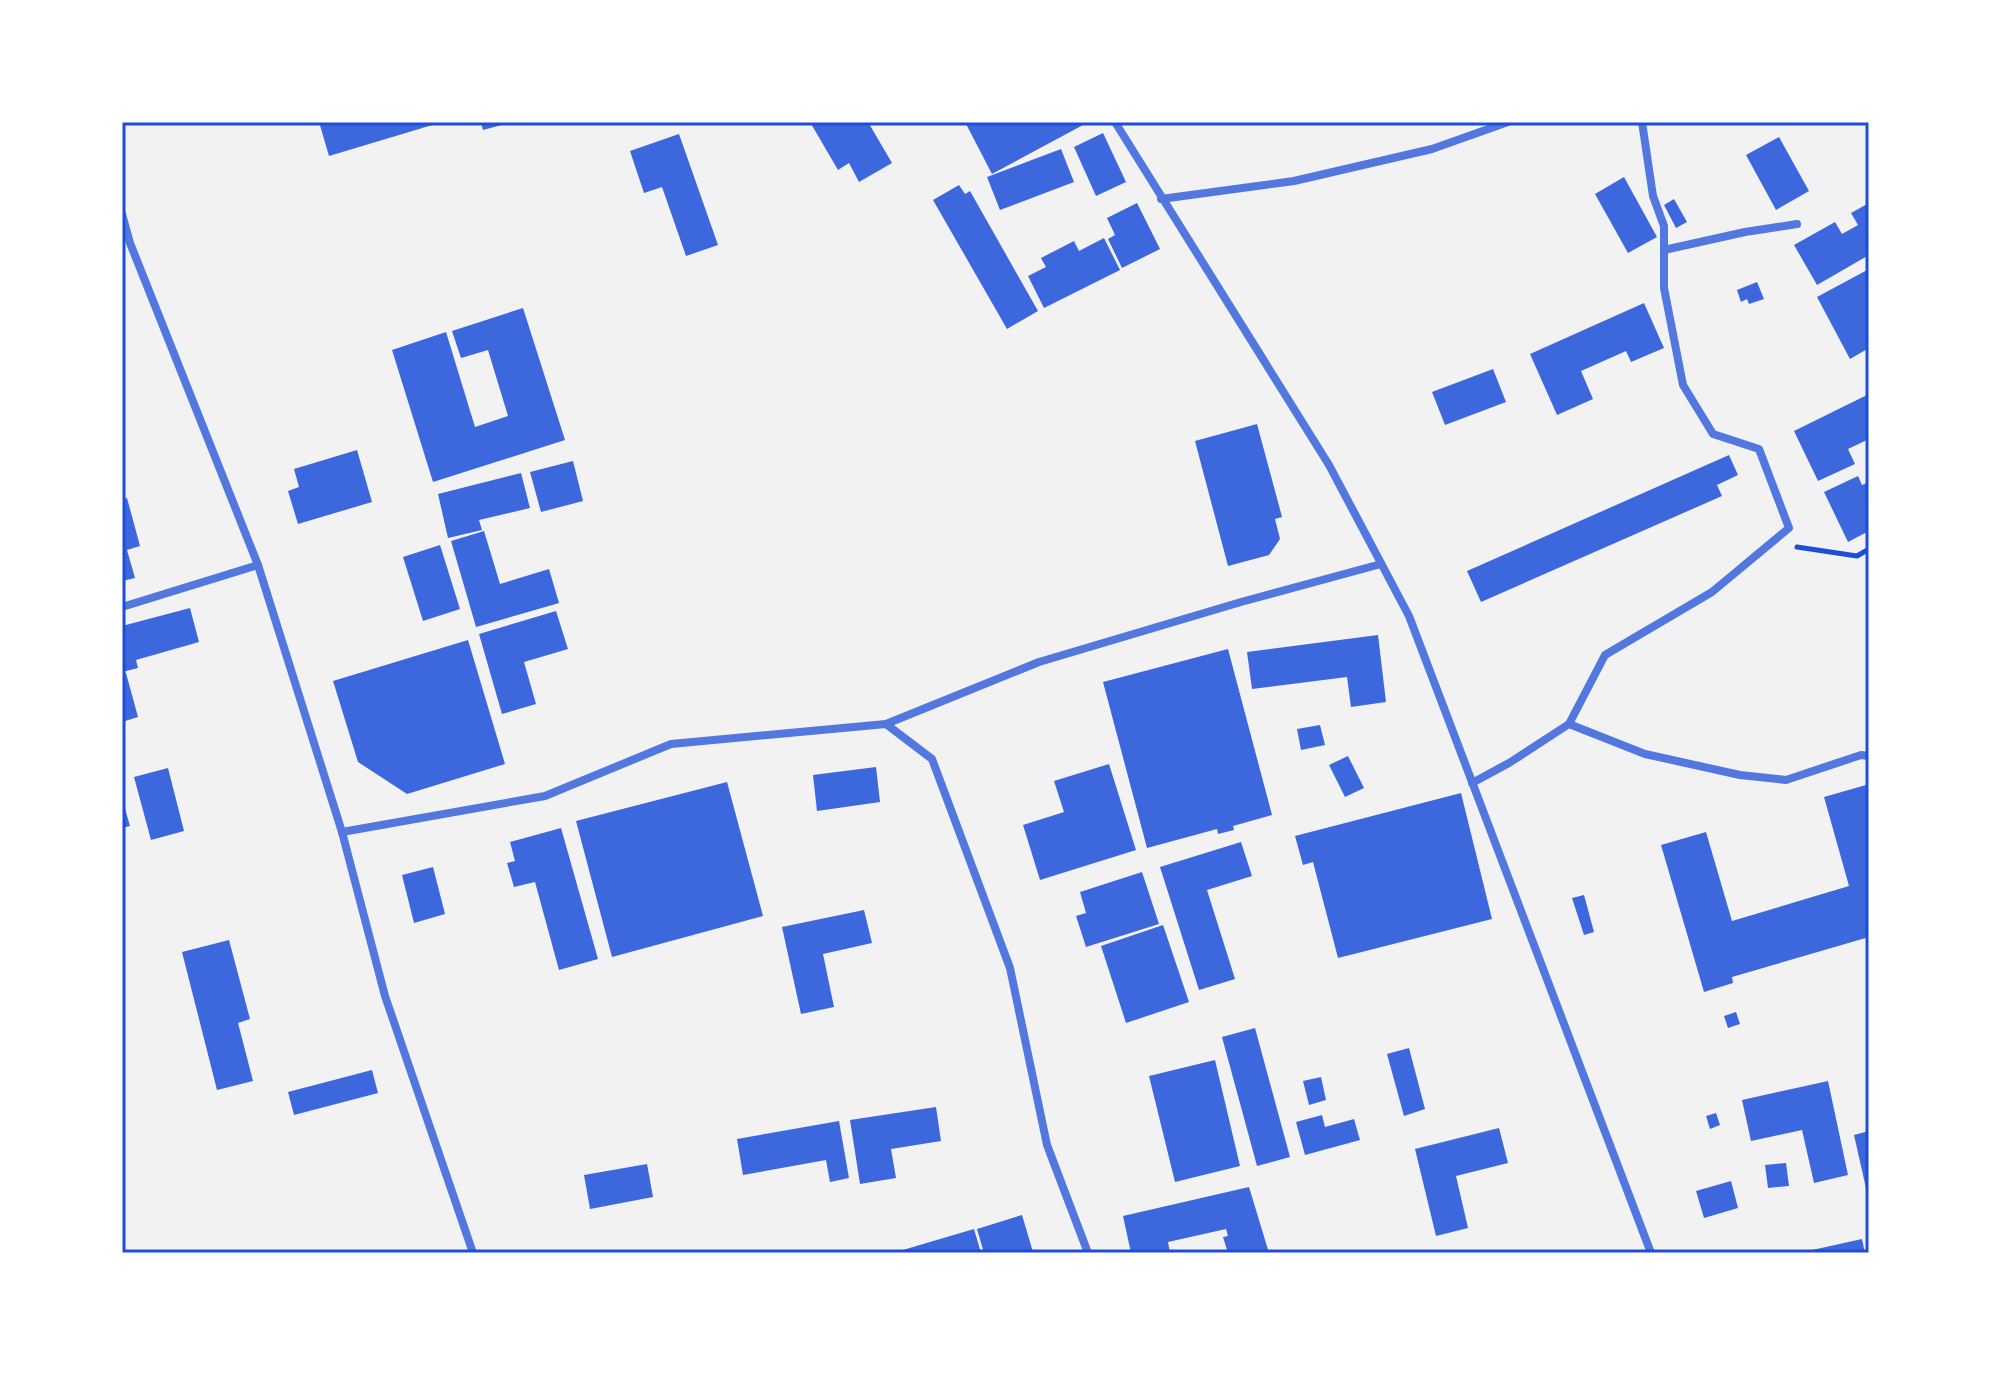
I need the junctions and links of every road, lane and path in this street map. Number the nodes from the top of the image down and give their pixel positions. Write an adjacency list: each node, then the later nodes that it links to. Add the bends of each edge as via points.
1 (1115, 122): 4 (street)
2 (1508, 122): 4 (street, via 1432,149 1294,181)
3 (1642, 122): 7 (street, via 1653,196 1664,226)
4 (1161, 199): 10 (street, via 1329,465)
5 (122, 214): 11 (street)
6 (1797, 224): 7 (street)
7 (1664, 250): 8 (street, via 1664,288 1683,385 1713,434 1759,449 1789,528)
8 (1771, 543): 9 (path, via 1857,556); 14 (street, via 1712,592 1605,655)
9 (1869, 549)
10 (1381, 564): 13 (street, via 1039,662); 16 (street, via 1409,616)
11 (258, 565): 12 (street); 17 (street)
12 (122, 607)
13 (886, 724): 17 (street, via 671,744 545,796); 19 (street, via 932,759 1010,968 1047,1145)
14 (1569, 724): 15 (street, via 1645,754 1786,780); 16 (street)
15 (1869, 756)
16 (1472, 783): 20 (street)
17 (342, 832): 18 (street, via 385,996)
18 (473, 1253)
19 (1088, 1253)
20 (1651, 1253)

